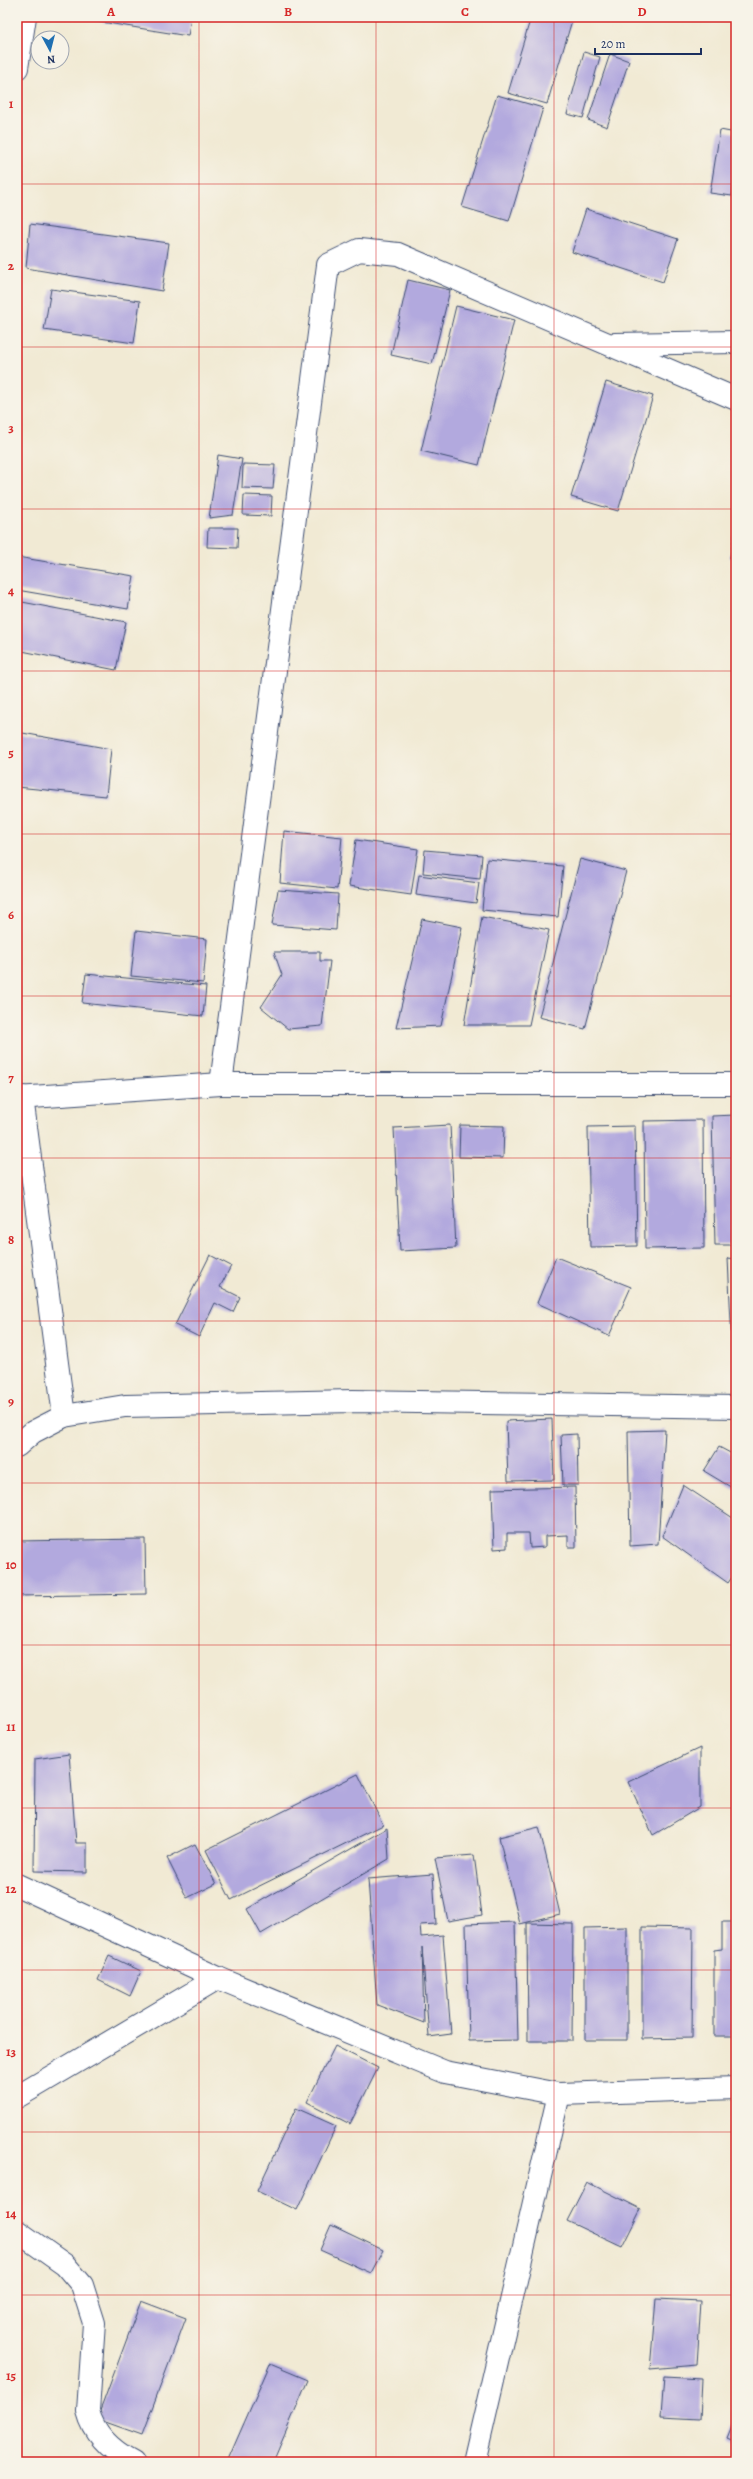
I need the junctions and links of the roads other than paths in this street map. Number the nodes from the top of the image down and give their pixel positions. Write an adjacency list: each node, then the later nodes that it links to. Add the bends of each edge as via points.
1 (25, 17): 2 (street)
2 (17, 68)
3 (736, 342): 4 (street)
4 (608, 344): 5 (street); 6 (street, via 398,254 359,250 328,264)
5 (736, 399)
6 (221, 1084): 7 (street); 8 (street)
7 (736, 1084)
8 (20, 1097): 10 (street)
9 (736, 1407): 10 (street, via 345,1402 126,1406)
10 (64, 1416): 11 (street, via 33,1432)
11 (17, 1446)
12 (17, 1885): 13 (street)
13 (218, 1978): 15 (street, via 445,2072); 16 (street)
14 (736, 2088): 15 (street)
15 (559, 2094): 19 (street)
16 (17, 2097)
17 (17, 2231): 18 (street, via 65,2264 82,2285 94,2323 88,2411 92,2424 99,2434 119,2455)
18 (133, 2462)
19 (474, 2462)

